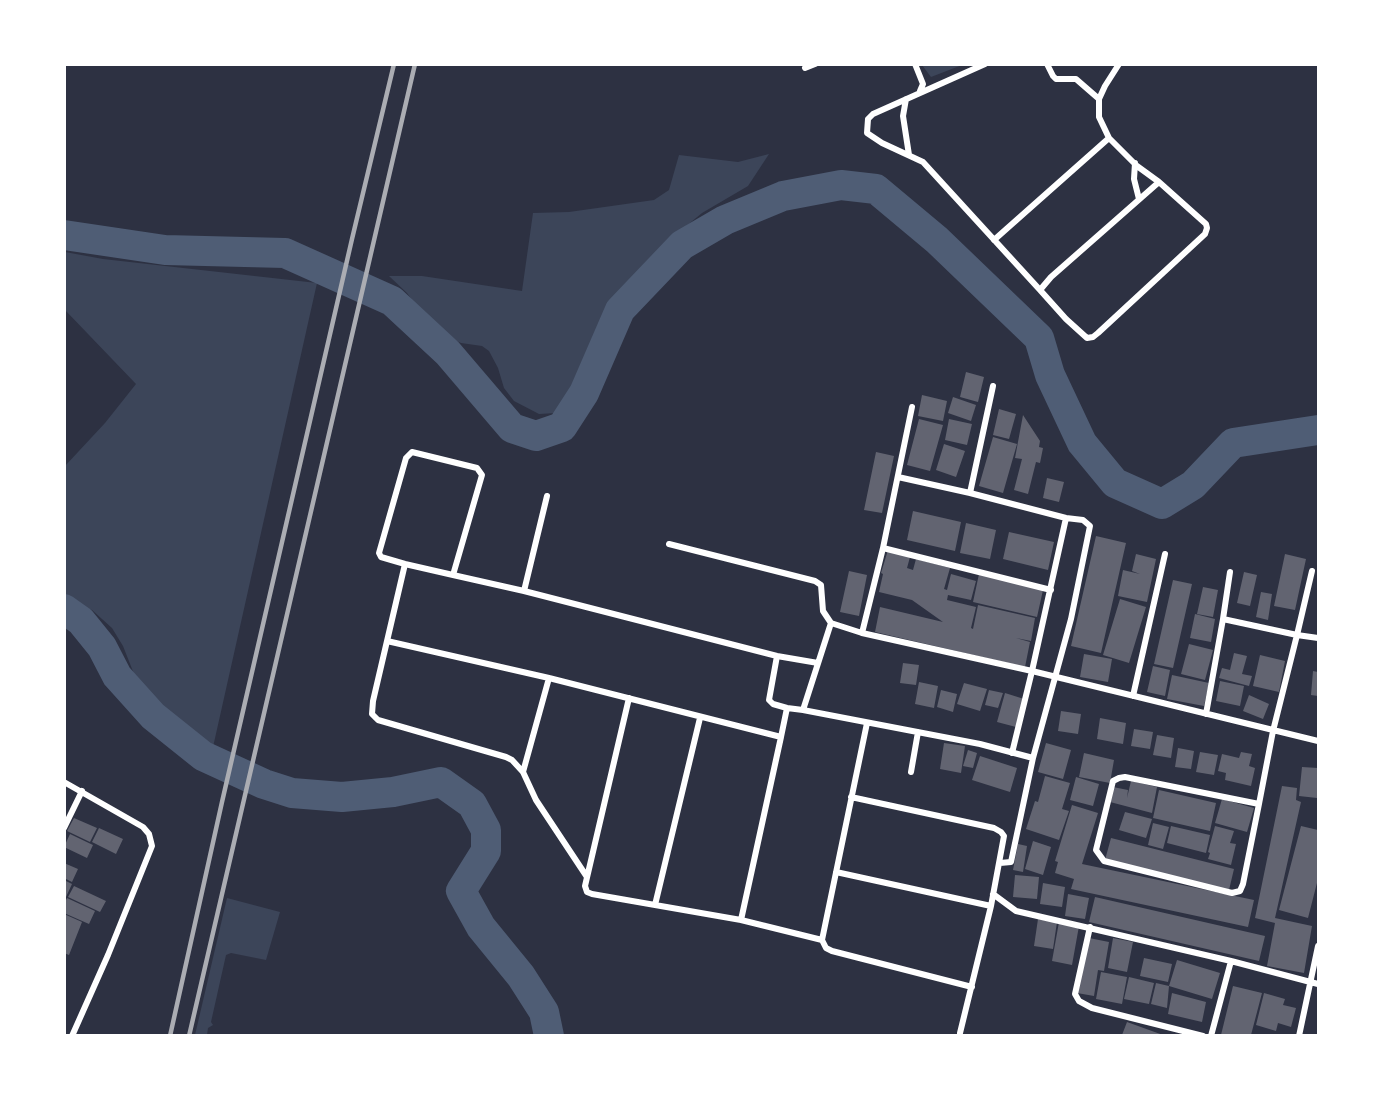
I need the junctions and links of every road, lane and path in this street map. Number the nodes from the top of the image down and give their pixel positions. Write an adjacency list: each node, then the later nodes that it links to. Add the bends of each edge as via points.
1 (815, 64): 6 (street)
2 (915, 64): 7 (street, via 922,84)
3 (985, 64): 7 (street)
4 (1047, 64): 9 (street, via 1056,79 1076,79)
5 (1119, 64): 9 (street)
6 (805, 68)
7 (920, 91): 8 (street)
8 (906, 99): 11 (street, via 903,116); 11 (street, via 873,114 866,125 873,138)
9 (1100, 99): 10 (street, via 1099,117)
10 (1109, 138): 12 (street); 15 (street)
11 (909, 155): 15 (street, via 923,162)
12 (1135, 163): 13 (street); 14 (street)
13 (1159, 182): 14 (street); 16 (street, via 1206,224 1205,234 1098,333 1087,338)
14 (1139, 199): 16 (street)
15 (994, 240): 16 (street)
16 (1040, 290)
17 (993, 386): 20 (street)
18 (912, 407): 19 (street)
19 (898, 477): 20 (street); 24 (street)
20 (970, 493): 22 (street)
21 (547, 496): 31 (street)
22 (1066, 518): 30 (street); 41 (street, via 1083,520 1090,526)
23 (669, 544): 33 (street, via 819,583 822,608)
24 (883, 548): 30 (street); 34 (street)
25 (1166, 554): 43 (street)
26 (405, 564): 29 (street); 29 (street, via 379,553 405,458 415,452 477,468 482,475); 37 (street)
27 (1312, 571): 35 (street)
28 (1230, 572): 32 (street)
29 (453, 575): 31 (street)
30 (1051, 590): 40 (street)
31 (524, 591): 38 (street)
32 (1223, 619): 35 (street); 47 (street)
33 (831, 623): 34 (street); 39 (street)
34 (861, 633): 40 (street)
35 (1297, 635): 36 (street); 50 (street)
36 (1318, 638)
37 (387, 641): 42 (street); 56 (street, via 371,711 374,717 506,757)
38 (777, 656): 39 (street); 45 (street, via 769,700)
39 (818, 663): 46 (street)
40 (1032, 671): 41 (street); 54 (street)
41 (1055, 677): 43 (street); 55 (street)
42 (549, 678): 44 (street); 56 (street)
43 (1133, 696): 47 (street)
44 (629, 698): 48 (street); 65 (street)
45 (787, 708): 46 (street); 52 (street)
46 (803, 710): 49 (street)
47 (1206, 714): 50 (street)
48 (700, 718): 52 (street); 67 (street)
49 (867, 723): 51 (street); 60 (street)
50 (1273, 731): 53 (street); 61 (street)
51 (918, 732): 54 (street); 57 (street)
52 (781, 737): 69 (street)
53 (1318, 741)
54 (1012, 753): 55 (street)
55 (1033, 758): 63 (street, via 1011,862)
56 (523, 772): 65 (street, via 536,800)
57 (911, 772)
58 (64, 782): 59 (street)
59 (82, 791): 62 (street); 78 (street, via 143,826 152,846)
60 (850, 797): 63 (street, via 998,830 1004,839); 64 (street)
61 (1259, 804): 61 (street, via 1119,778 1113,781 1096,850 1104,861 1236,892 1242,888)
62 (64, 828)
63 (1000, 863): 66 (street)
64 (836, 872): 68 (street); 71 (street)
65 (587, 877): 67 (street, via 587,892)
66 (993, 894): 68 (street); 70 (street, via 1016,911)
67 (655, 905): 69 (street)
68 (991, 906): 76 (street)
69 (741, 920): 71 (street)
70 (1090, 927): 73 (street); 79 (street, via 1076,998 1092,1008)
71 (822, 940): 76 (street, via 825,948 832,951)
72 (1318, 946): 74 (street)
73 (1231, 961): 74 (street); 80 (street)
74 (1311, 982): 75 (street); 81 (street)
75 (1318, 984)
76 (972, 987): 77 (street)
77 (960, 1033)
78 (72, 1035)
79 (1203, 1035)
80 (1211, 1035)
81 (1299, 1035)

